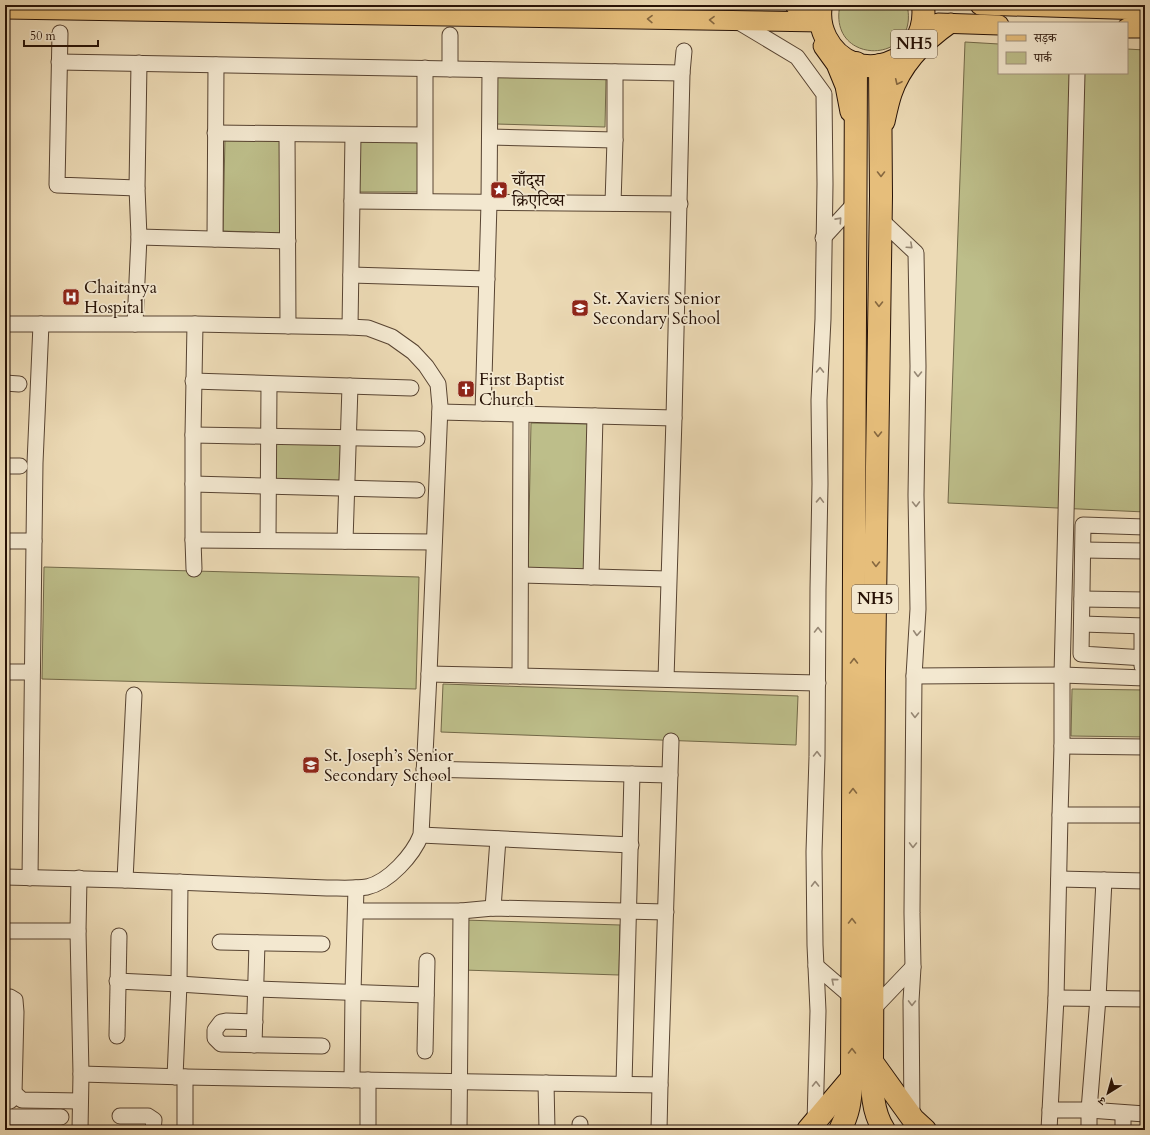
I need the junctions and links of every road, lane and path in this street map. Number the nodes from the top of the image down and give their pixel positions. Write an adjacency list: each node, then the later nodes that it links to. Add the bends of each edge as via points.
1 (980, 5): 2 (main road)
2 (1070, 6): 5 (main road)
3 (36, 7): 4 (main road); 9 (main road, one-way to 3)
4 (5, 9)
5 (1145, 10)
6 (821, 11): 7 (main road); 19 (highway, NH5, via 824,33 833,48 846,59)
7 (794, 13): 9 (main road); 33 (main road, via 824,46 836,64 845,86)
8 (923, 14): 10 (main road); 21 (highway, NH5, via 917,40 906,54 890,63)
9 (737, 21): 45 (street, via 797,57 824,94)
10 (951, 23): 11 (main road); 35 (main road, one-way to 35, via 928,40 903,71 892,94)
11 (998, 24)
12 (1128, 28): 13 (main road)
13 (1145, 28)
14 (60, 33): 17 (street)
15 (450, 35): 23 (street)
16 (684, 51): 26 (street)
17 (59, 62): 18 (street); 36 (street, via 57,185)
18 (138, 63): 20 (street); 36 (street)
19 (856, 63): 21 (highway, NH5); 33 (highway, NH5)
20 (216, 65): 22 (street); 28 (street)
21 (880, 65): 35 (highway, NH5)
22 (425, 68): 23 (street); 31 (street)
23 (450, 69): 24 (street)
24 (490, 70): 25 (street); 32 (street)
25 (615, 72): 26 (street); 34 (street)
26 (682, 73): 42 (street)
27 (1077, 74): 96 (street)
28 (215, 133): 29 (street); 46 (street)
29 (287, 134): 30 (street); 47 (street)
30 (352, 135): 31 (street); 37 (street)
31 (424, 136): 38 (street)
32 (490, 137): 34 (street); 40 (street)
33 (856, 139): 39 (highway, NH5)
34 (615, 140): 41 (street)
35 (880, 140): 43 (highway, NH5, one-way to 43)
36 (137, 188): 44 (street)
37 (352, 201): 38 (street); 48 (street)
38 (425, 201): 40 (street)
39 (856, 202): 45 (street, one-way to 39); 143 (highway, NH5, one-way to 39)
40 (489, 203): 41 (street); 49 (street)
41 (613, 203): 42 (street)
42 (680, 204): 64 (street)
43 (881, 220): 98 (street, one-way to 98, via 916,252 918,609); 147 (highway, NH5, one-way to 147)
44 (139, 237): 46 (street); 52 (street)
45 (823, 238): 101 (street, one-way to 45, via 819,400)
46 (215, 239): 47 (street)
47 (288, 241): 54 (street)
48 (351, 275): 49 (street); 55 (street)
49 (486, 279): 61 (street)
50 (5, 324): 51 (street)
51 (41, 324): 52 (street); 79 (street)
52 (135, 324): 53 (street)
53 (195, 324): 54 (street); 56 (street)
54 (288, 326): 55 (street)
55 (350, 327): 60 (street, via 368,328 392,337 413,352 438,384)
56 (193, 381): 57 (street); 65 (street)
57 (269, 384): 58 (street); 66 (street)
58 (350, 386): 59 (street); 67 (street)
59 (411, 388)
60 (440, 412): 61 (street); 81 (street)
61 (483, 413): 62 (street)
62 (521, 414): 63 (street); 85 (street)
63 (595, 416): 64 (street); 86 (street)
64 (674, 418): 87 (street)
65 (193, 435): 66 (street); 71 (street)
66 (268, 436): 67 (street); 72 (street)
67 (348, 438): 68 (street); 73 (street)
68 (417, 439)
69 (5, 466): 70 (street)
70 (20, 466)
71 (193, 484): 72 (street); 76 (street)
72 (268, 486): 73 (street); 77 (street)
73 (346, 489): 74 (street); 80 (street)
74 (417, 490)
75 (1145, 527): 82 (street, via 1083,525)
76 (193, 540): 77 (street); 84 (street)
77 (268, 540): 80 (street)
78 (5, 541): 79 (street)
79 (34, 541): 94 (street)
80 (345, 541): 81 (street)
81 (434, 542): 95 (street)
82 (1083, 550): 83 (street); 88 (street)
83 (1145, 551)
84 (194, 569)
85 (521, 575): 86 (street); 97 (street)
86 (591, 577): 87 (street)
87 (668, 580): 100 (street)
88 (1082, 599): 89 (street); 90 (street)
89 (1145, 600)
90 (1082, 624): 91 (street); 92 (street, via 1081,654)
91 (1143, 626): 92 (street)
92 (1144, 658): 99 (street)
93 (5, 672): 94 (street)
94 (32, 672): 115 (street)
95 (429, 674): 97 (street); 106 (street)
96 (1062, 675): 98 (street); 99 (street); 104 (street)
97 (520, 676): 100 (street)
98 (914, 676): 136 (street, one-way to 136)
99 (1144, 678)
100 (666, 679): 101 (street)
101 (818, 683): 135 (street, one-way to 101, via 814,852)
102 (134, 695): 118 (street)
103 (671, 741): 108 (street)
104 (1062, 746): 105 (street); 109 (street)
105 (1145, 746)
106 (424, 768): 107 (street); 111 (street)
107 (632, 774): 108 (street); 113 (street)
108 (670, 775): 127 (street)
109 (1060, 815): 110 (street); 117 (street)
110 (1145, 815)
111 (420, 835): 112 (street); 122 (street, via 417,844 400,867 382,880)
112 (498, 839): 113 (street); 123 (street)
113 (631, 845): 126 (street)
114 (5, 877): 115 (street)
115 (30, 878): 116 (street)
116 (79, 878): 118 (street); 129 (street)
117 (1059, 879): 119 (street); 144 (street)
118 (125, 880): 121 (street)
119 (1104, 880): 120 (street); 145 (street)
120 (1145, 881)
121 (180, 882): 122 (street); 138 (street)
122 (356, 888): 124 (street)
123 (493, 908): 125 (street); 126 (street)
124 (356, 911): 125 (street); 140 (street)
125 (461, 911): 159 (street)
126 (629, 911): 127 (street); 161 (street)
127 (666, 912): 162 (street)
128 (5, 931): 129 (street)
129 (78, 931): 154 (street)
130 (119, 936): 137 (street)
131 (220, 942): 132 (street)
132 (257, 943): 133 (street); 139 (street)
133 (322, 944)
134 (427, 960): 141 (street)
135 (816, 966): 143 (street, one-way to 135); 173 (street, one-way to 135, via 818,1011)
136 (913, 967): 147 (street); 172 (street, one-way to 172, via 911,1001)
137 (117, 982): 138 (street); 149 (street)
138 (179, 984): 139 (street); 155 (street)
139 (256, 989): 140 (street); 148 (street)
140 (353, 992): 141 (street); 157 (street)
141 (426, 995): 152 (street)
142 (5, 997): 163 (street, via 16,1000)
143 (852, 997): 156 (highway, NH5, one-way to 143)
144 (1056, 998): 145 (street); 165 (street)
145 (1098, 998): 146 (street); 166 (street)
146 (1145, 999)
147 (872, 1010): 153 (highway, NH5)
148 (255, 1022): 150 (street); 150 (street, via 220,1022 215,1038 221,1044)
149 (117, 1036)
150 (254, 1045): 151 (street)
151 (322, 1046)
152 (425, 1051)
153 (872, 1062): 172 (highway); 182 (highway, NH5, via 874,1102 878,1120)
154 (81, 1074): 155 (street); 164 (street)
155 (180, 1077): 157 (street); 176 (street)
156 (852, 1078): 173 (highway); 181 (highway, NH5, via 847,1118)
157 (352, 1080): 158 (street)
158 (368, 1080): 159 (street); 177 (street)
159 (460, 1082): 160 (street); 178 (street)
160 (546, 1083): 161 (street); 179 (street)
161 (624, 1084): 162 (street)
162 (660, 1085): 180 (street)
163 (10, 1097): 164 (street, via 22,1100)
164 (80, 1101): 174 (street)
165 (1050, 1110): 166 (street); 183 (street)
166 (1089, 1110): 167 (street); 184 (street)
167 (1123, 1113): 168 (street); 185 (street)
168 (1145, 1114)
169 (120, 1116): 175 (street, via 151,1117 154,1120)
170 (5, 1117): 171 (street)
171 (61, 1117)
172 (918, 1124)
173 (812, 1126)
174 (80, 1130)
175 (153, 1130)
176 (185, 1130)
177 (368, 1130)
178 (459, 1130)
179 (547, 1130)
180 (659, 1130)
181 (840, 1130)
182 (884, 1130)
183 (1049, 1130)
184 (1089, 1130)
185 (1123, 1130)

